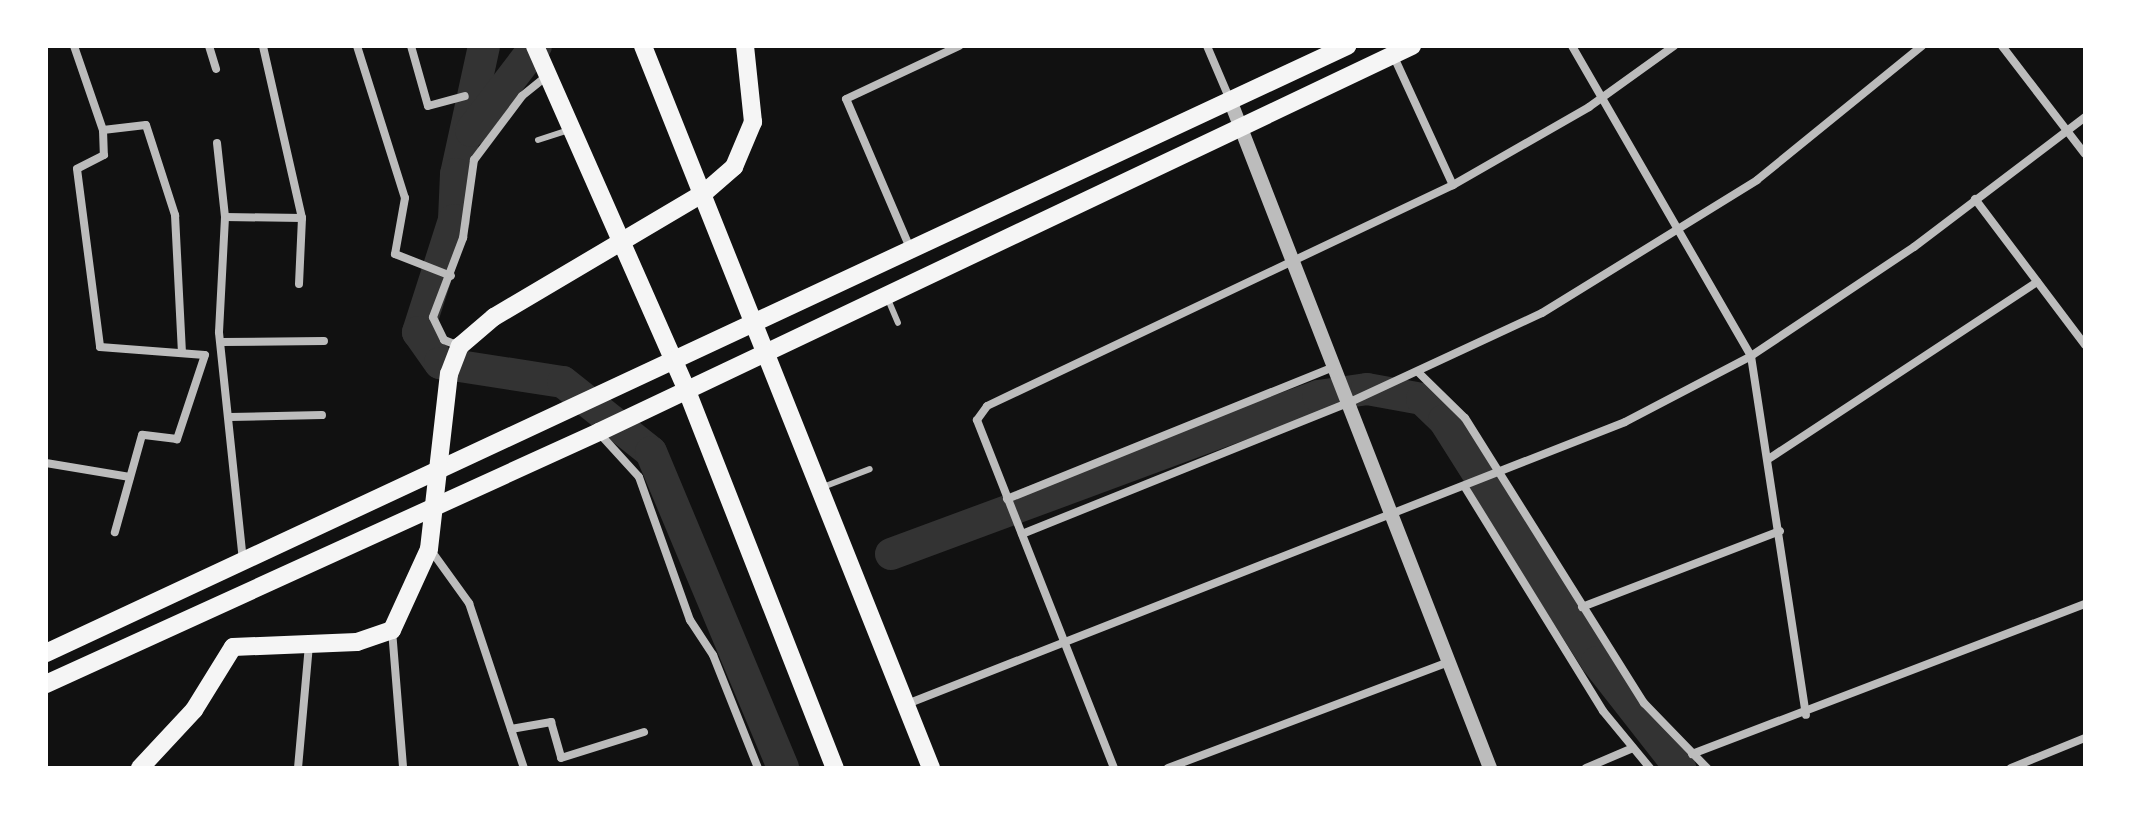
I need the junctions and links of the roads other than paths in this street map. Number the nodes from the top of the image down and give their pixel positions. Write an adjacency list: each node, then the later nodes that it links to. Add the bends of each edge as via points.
1 (74, 46): 24 (street)
2 (209, 46): 18 (street)
3 (263, 46): 34 (street)
4 (357, 46): 39 (street, via 405,198 395,254)
5 (411, 46): 19 (street, via 428,106)
6 (643, 46): 31 (main road)
7 (745, 46): 31 (main road, via 755,109 750,137 734,167)
8 (959, 46): 37 (street, via 846,99)
9 (1207, 46): 21 (street)
10 (1347, 46): 21 (main road)
11 (1412, 46): 16 (main road)
12 (1572, 46): 20 (street)
13 (1674, 46): 20 (street)
14 (1922, 46): 35 (street, via 1827,127)
15 (2002, 46): 26 (street)
16 (1394, 57): 25 (main road); 30 (street)
17 (541, 62): 23 (main road); 39 (street, via 474,160)
18 (216, 69)
19 (465, 96)
20 (1604, 97): 30 (street); 35 (street)
21 (1230, 100): 25 (street); 37 (main road)
22 (2085, 117): 26 (street)
23 (571, 129): 27 (lane); 36 (main road)
24 (103, 130): 50 (street, via 146,125 175,215); 50 (street, via 104,155 77,169 100,347)
25 (1241, 130): 38 (street); 42 (main road)
26 (2067, 130): 29 (street); 32 (street)
27 (538, 140)
28 (217, 143): 33 (street)
29 (2085, 154)
30 (1453, 185): 38 (street)
31 (704, 193): 36 (main road); 43 (main road)
32 (1975, 199): 40 (street); 51 (street)
33 (225, 217): 34 (street); 46 (street)
34 (302, 218): 41 (street)
35 (1679, 234): 51 (street); 54 (street)
36 (622, 242): 48 (main road, via 492,313); 52 (main road)
37 (911, 249): 43 (main road)
38 (1293, 262): 53 (street); 68 (street, via 987,406 977,420)
39 (451, 276): 48 (street, via 433,317 444,340)
40 (2037, 282): 47 (street); 60 (street)
41 (299, 284)
42 (886, 296): 44 (lane); 49 (main road)
43 (757, 322): 49 (main road); 52 (main road)
44 (898, 323)
45 (324, 341): 46 (street)
46 (221, 342): 58 (street)
47 (2085, 345)
48 (459, 348): 63 (main road, via 449,374)
49 (768, 351): 55 (main road); 66 (main road)
50 (182, 352): 64 (street, via 205,355 190,416 177,439 142,435)
51 (1751, 356): 60 (street); 65 (street, via 1625,422)
52 (674, 362): 55 (main road); 63 (main road)
53 (1333, 367): 56 (street); 68 (street)
54 (1419, 373): 56 (street); 65 (street, via 1465,418)
55 (687, 391): 59 (main road); 96 (main road)
56 (1348, 403): 70 (street); 71 (street)
57 (322, 415): 58 (street)
58 (230, 417): 75 (street)
59 (599, 432): 69 (main road); 95 (street, via 639,477 690,620 713,655)
60 (1770, 458): 72 (street)
61 (46, 463): 64 (street)
62 (870, 469): 66 (lane)
63 (438, 474): 69 (main road); 75 (main road)
64 (130, 477): 73 (street)
65 (1497, 477): 67 (street); 77 (street)
66 (823, 487): 84 (main road)
67 (1466, 489): 70 (street); 89 (street)
68 (1008, 501): 71 (street)
69 (432, 503): 74 (main road); 83 (main road)
70 (1393, 516): 79 (street); 82 (street)
71 (1020, 530): 79 (street)
72 (1780, 531): 77 (street); 85 (street)
73 (115, 532)
74 (429, 549): 78 (main road); 86 (street, via 469,603)
75 (244, 564): 81 (main road)
76 (2085, 604): 85 (street)
77 (1582, 607): 90 (street, via 1644,703)
78 (392, 630): 80 (main road, via 357,642); 93 (street)
79 (1065, 643): 84 (street); 98 (street)
80 (309, 644): 91 (main road, via 233,647 194,710); 92 (street)
81 (46, 653)
82 (1449, 662): 99 (street); 100 (street)
83 (46, 684)
84 (907, 704): 97 (main road)
85 (1806, 715): 90 (street)
86 (511, 729): 87 (street, via 551,722 561,758); 94 (street)
87 (644, 732)
88 (2085, 738): 104 (street)
89 (1633, 748): 101 (street); 102 (street)
90 (1692, 754): 103 (street)
91 (140, 768)
92 (298, 768)
93 (403, 768)
94 (524, 768)
95 (758, 768)
96 (835, 768)
97 (931, 768)
98 (1114, 768)
99 (1168, 768)
100 (1490, 768)
101 (1586, 768)
102 (1650, 768)
103 (1707, 768)
104 (2011, 768)

